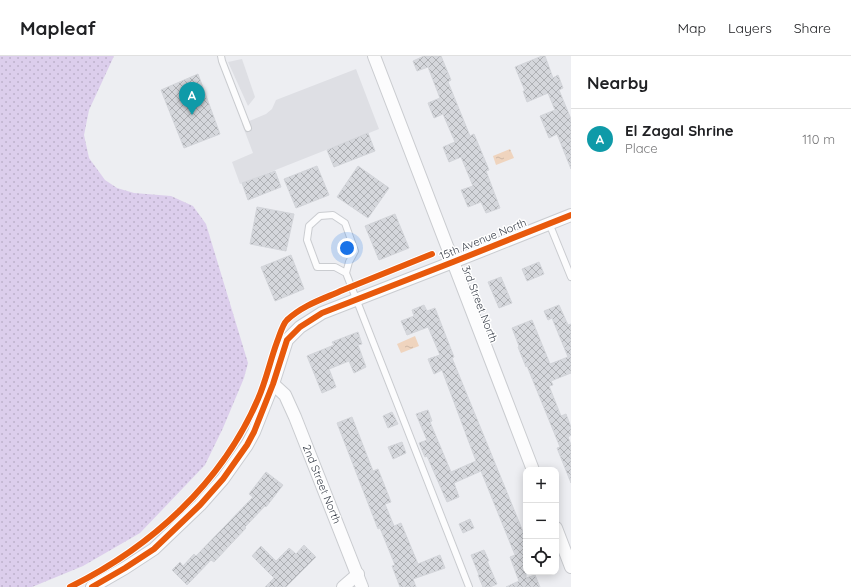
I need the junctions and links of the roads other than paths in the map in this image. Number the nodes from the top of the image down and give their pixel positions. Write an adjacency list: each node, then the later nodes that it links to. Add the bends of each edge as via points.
1 (221, 56): 3 (lane)
2 (374, 56): 6 (street, 3rd Street North)
3 (248, 128)
4 (571, 214): 5 (street, 15th Avenue North)
5 (549, 223): 6 (street, 15th Avenue North); 8 (lane)
6 (454, 262): 9 (street, 15th Avenue North); 11 (street, 3rd Street North)
7 (346, 273): 7 (lane, via 355,251 345,223 333,215 320,216 309,226 307,240 317,267 335,267); 9 (lane)
8 (571, 278)
9 (357, 300): 10 (street, 15th Avenue North, via 322,313 300,327 288,340); 18 (lane)
10 (274, 384): 14 (street, 2nd Street North, via 285,395 295,417); 15 (street, 15th Avenue North, via 247,445 223,479 200,505 154,549)
11 (532, 467)
12 (559, 536): 13 (street)
13 (571, 567)
14 (358, 574): 16 (street); 17 (street, 2nd Street North)
15 (92, 587)
16 (343, 587)
17 (362, 587)
18 (469, 587)

